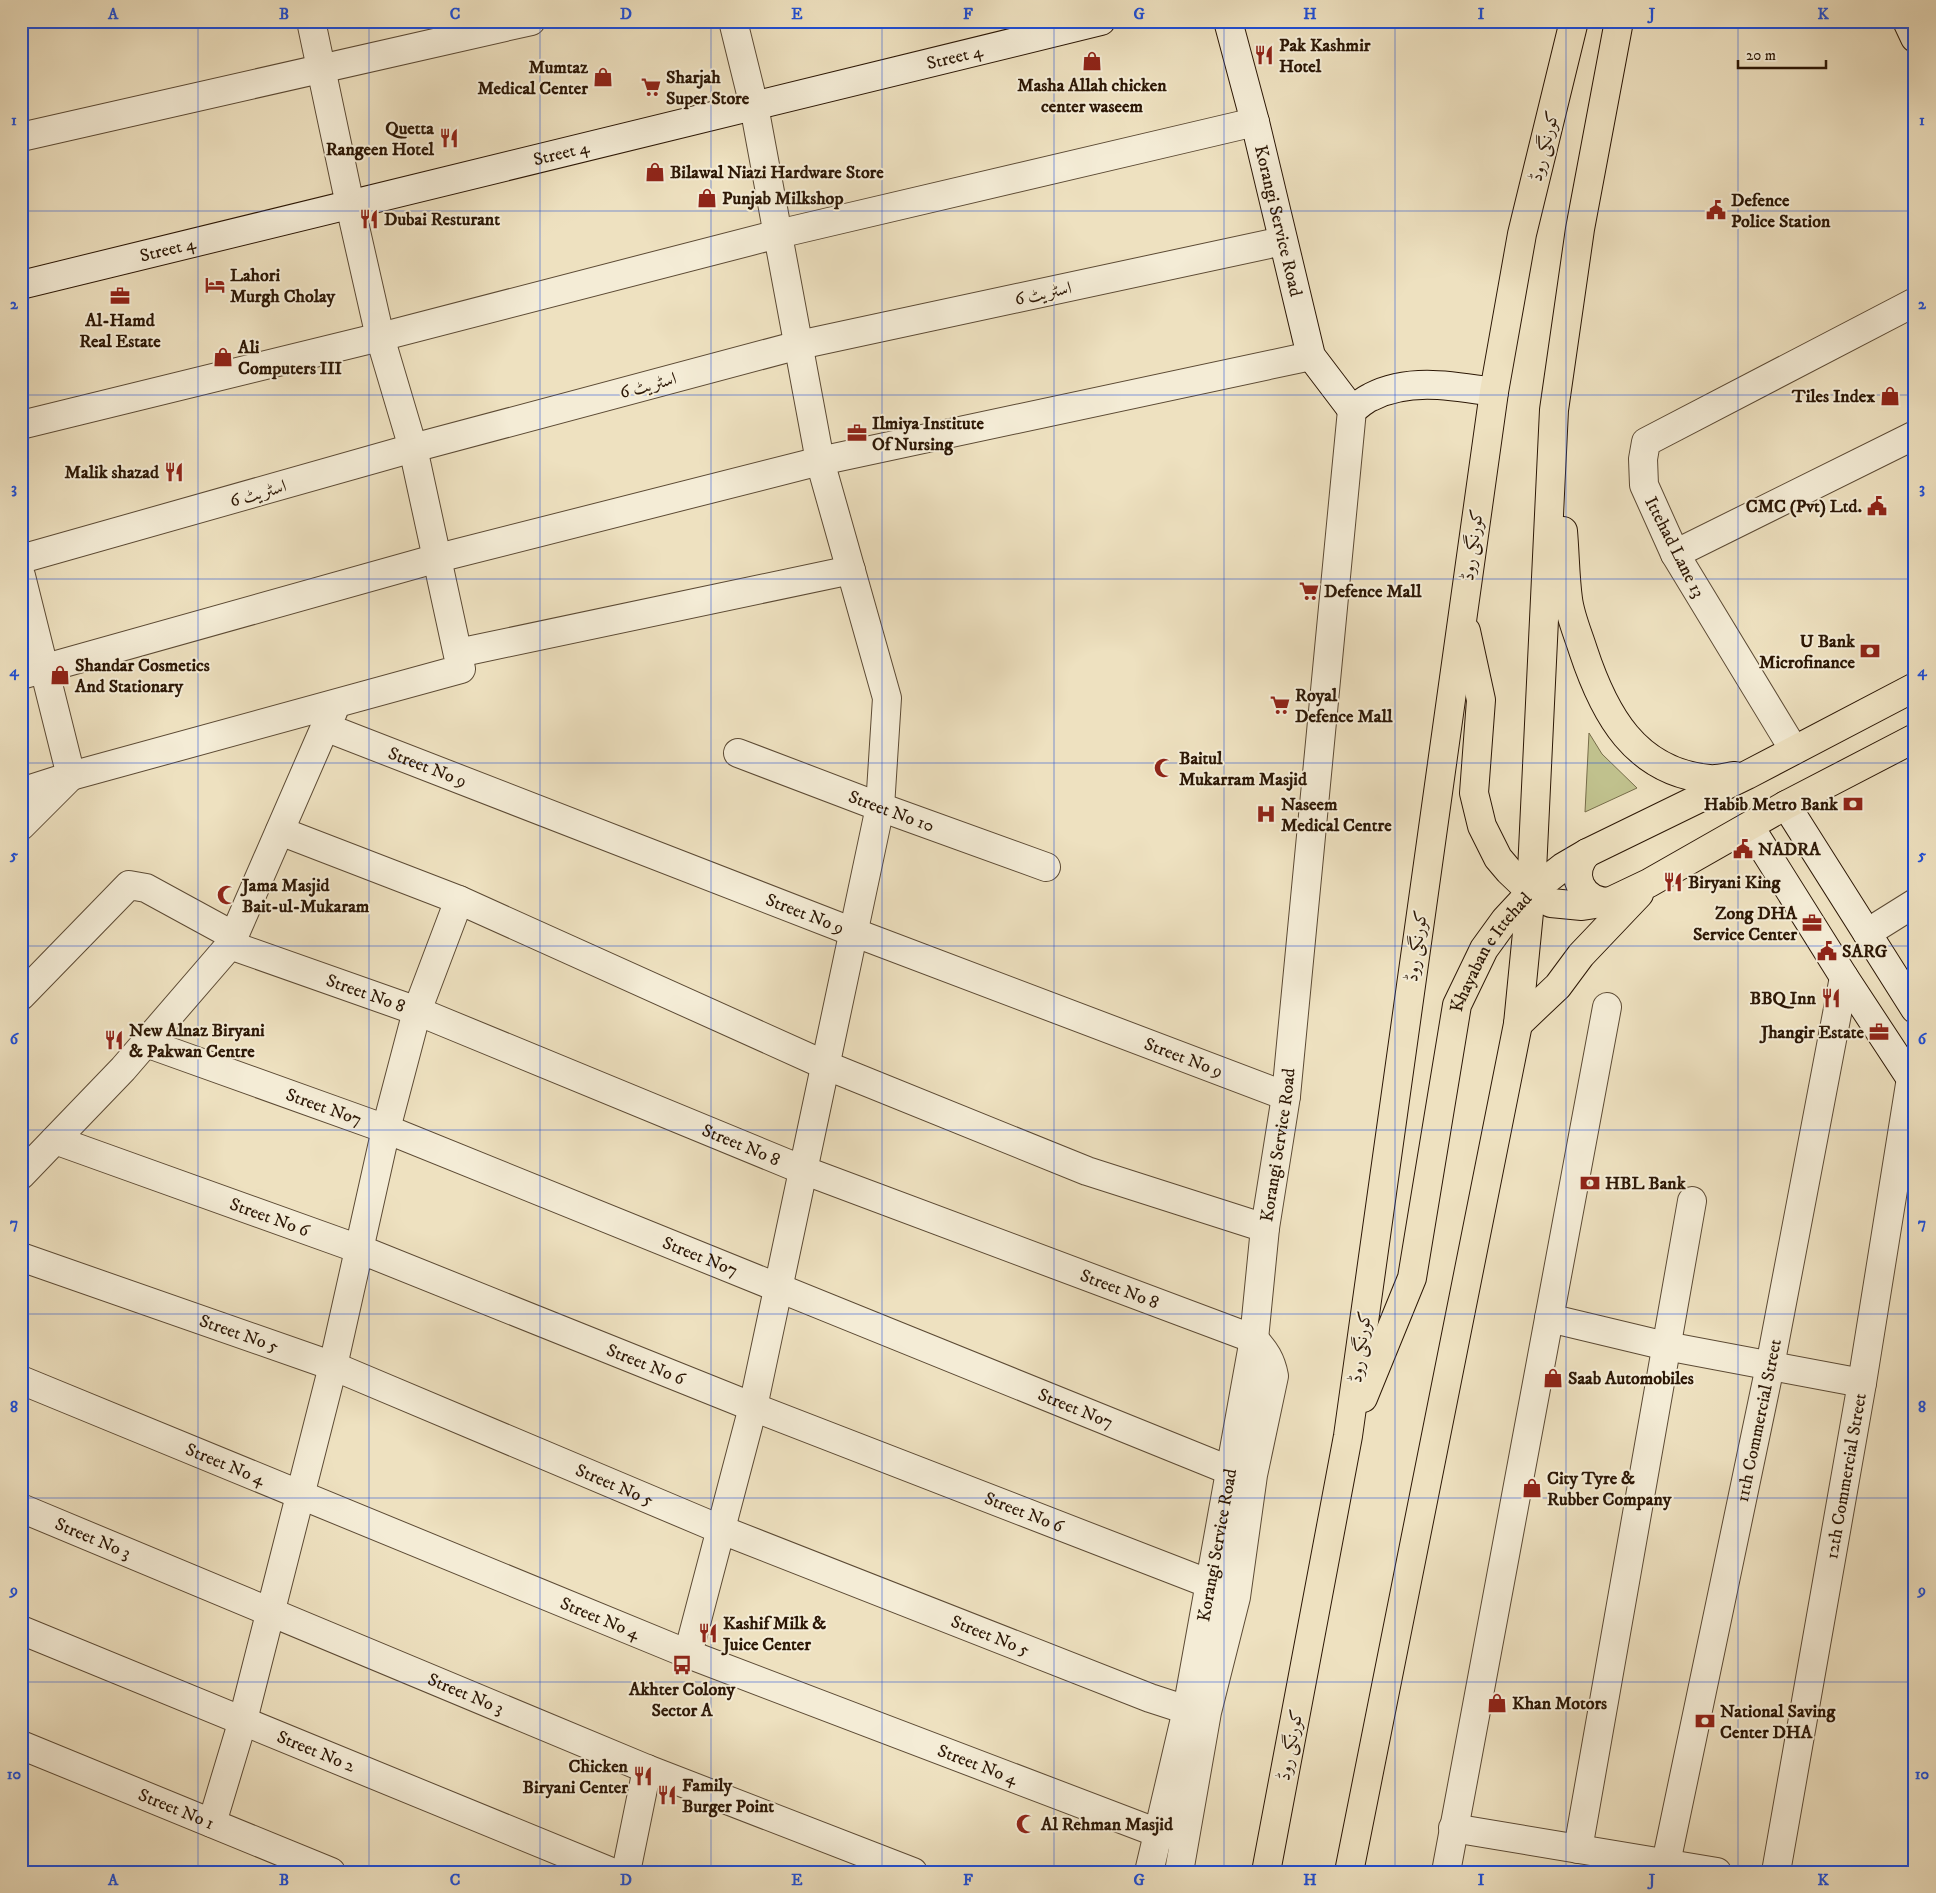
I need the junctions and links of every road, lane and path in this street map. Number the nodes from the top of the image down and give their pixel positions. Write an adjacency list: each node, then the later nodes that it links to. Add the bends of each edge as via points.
1 (311, 21): 10 (street)
2 (531, 21): 10 (street)
3 (733, 21): 11 (street)
4 (1101, 21): 11 (street, Street 4)
5 (1228, 21): 12 (street, Korangi Service Road)
6 (1574, 21): 22 (main road, کورنگی روڈ, via 1522,234)
7 (1619, 21): 24 (main road, via 1580,228)
8 (1907, 21): 9 (street)
9 (1915, 38)
10 (321, 69): 13 (street); 14 (street)
11 (754, 106): 14 (street, Street 4); 15 (street)
12 (1255, 122): 15 (street); 16 (street, Korangi Service Road)
13 (21, 137)
14 (350, 205): 17 (street, Street 4); 19 (street)
15 (778, 234): 19 (street); 20 (street)
16 (1283, 241): 20 (street, اسٹریٹ 6); 21 (street, Korangi Service Road)
17 (21, 285)
18 (1915, 302): 29 (street, Ittehad Lane 13, via 1646,442 1644,485)
19 (380, 337): 25 (street); 27 (street)
20 (799, 345): 27 (street, اسٹریٹ 6); 28 (street)
21 (1311, 356): 23 (street, Korangi Service Road); 28 (street)
22 (1494, 392): 23 (street, via 1416,385 1372,396); 34 (main road, کورنگی روڈ)
23 (1352, 410): 70 (street, Korangi Service Road)
24 (1554, 410): 43 (main road, via 1568,601 1602,701 1622,733 1654,762 1676,773 1711,780); 54 (main road)
25 (21, 425)
26 (1915, 435): 29 (street)
27 (414, 448): 30 (street); 31 (street, اسٹریٹ 6)
28 (820, 461): 30 (street); 32 (street)
29 (1675, 554): 41 (street, Ittehad Lane 13)
30 (438, 558): 35 (street); 36 (street)
31 (21, 560)
32 (851, 570): 35 (street); 47 (street, via 887,698)
33 (21, 576): 36 (street)
34 (1462, 612): 54 (main road, via 1481,700 1474,793 1482,826 1498,858); 88 (main road, کورنگی روڈ)
35 (458, 653): 38 (street, via 461,669)
36 (33, 672): 44 (street)
37 (1915, 687): 41 (main road, Khayaban e Ittehad)
38 (339, 702): 39 (street); 44 (street)
39 (325, 728): 50 (street); 58 (street, Street No 9)
40 (1915, 738): 46 (main road)
41 (1794, 750): 43 (main road, Khayaban e Ittehad)
42 (738, 752): 47 (street, Street No 10)
43 (1747, 774): 51 (main road, Khayaban e Ittehad)
44 (71, 776): 45 (street); 48 (street)
45 (21, 792)
46 (1786, 804): 49 (main road); 59 (street)
47 (880, 808): 52 (street, Street No 10); 58 (street)
48 (21, 826)
49 (1750, 827): 53 (main road); 61 (street)
50 (280, 830): 55 (street); 60 (street)
51 (1587, 853): 54 (main road, Khayaban e Ittehad, via 1562,867); 56 (main road, via 1578,868 1580,885 1592,898)
52 (1046, 867)
53 (1649, 884): 56 (main road); 66 (main road, via 1581,955 1558,986)
54 (1531, 892): 56 (main road, via 1551,903 1582,906); 66 (main road); 88 (main road, Khayaban e Ittehad, via 1484,949 1457,1005 1412,1278)
55 (459, 900): 65 (street); 68 (street)
56 (1609, 902)
57 (1915, 902): 59 (street)
58 (853, 932): 68 (street); 70 (street, Street No 9)
59 (1867, 933): 64 (street)
60 (232, 941): 62 (street, Street No 8, via 146,888 129,884); 65 (street, Street No 8); 67 (street)
61 (1844, 977): 69 (street); 84 (street, 11th Commercial Street)
62 (21, 996)
63 (1607, 1007): 80 (street)
64 (1915, 1009)
65 (417, 1012): 71 (street); 73 (street, Street No 8)
66 (1518, 1024): 115 (main road)
67 (146, 1043): 71 (street, Street No7); 72 (street)
68 (825, 1065): 73 (street); 76 (street, via 1087,1171)
69 (1913, 1081): 86 (street, 12th Commercial Street)
70 (1286, 1096): 76 (street, Korangi Service Road)
71 (386, 1129): 77 (street); 79 (street, Street No7)
72 (55, 1140): 74 (street); 77 (street, Street No 6)
73 (803, 1170): 79 (street); 81 (street, Street No 8)
74 (21, 1175)
75 (1692, 1201): 82 (street)
76 (1265, 1228): 81 (street, Korangi Service Road)
77 (359, 1249): 83 (street); 87 (street, Street No 6)
78 (21, 1257): 83 (street, Street No 5)
79 (778, 1287): 87 (street); 89 (street, Street No7)
80 (1549, 1318): 82 (street); 103 (street)
81 (1254, 1339): 89 (street, Korangi Service Road)
82 (1666, 1346): 84 (street); 106 (street)
83 (333, 1366): 90 (street); 92 (street, Street No 5)
84 (1770, 1366): 86 (street); 107 (street, 11th Commercial Street)
85 (21, 1380): 90 (street, Street No 4)
86 (1862, 1383): 118 (street, 12th Commercial Street)
87 (753, 1407): 92 (street); 93 (street, Street No 6)
88 (1348, 1436): 114 (main road, کورنگی روڈ)
89 (1242, 1473): 93 (street, Korangi Service Road); 94 (street)
90 (300, 1495): 95 (street); 97 (street, Street No 4)
91 (21, 1508): 95 (street, Street No 3)
92 (722, 1530): 97 (street); 98 (street, Street No 5, via 1150,1698)
93 (1210, 1584): 94 (street, Street No 6); 98 (street, Korangi Service Road)
94 (1236, 1597): 98 (street)
95 (271, 1612): 99 (street); 101 (street, Street No 3)
96 (21, 1630): 99 (street, Street No 2)
97 (688, 1654): 104 (street, Street No 4)
98 (1197, 1711): 104 (street, Korangi Service Road); 105 (street)
99 (243, 1720): 102 (street); 109 (street, Street No 2)
100 (21, 1744): 102 (street, Street No 1)
101 (647, 1769): 110 (street); 111 (street, Street No 3)
102 (212, 1823): 108 (street, Street No 1)
103 (1453, 1828): 106 (street); 116 (street)
104 (1158, 1833): 105 (street, Street No 4); 112 (street, Korangi Service Road)
105 (1186, 1833): 113 (street)
106 (1578, 1849): 107 (street)
107 (1666, 1863): 117 (street)
108 (331, 1872)
109 (611, 1872)
110 (626, 1872)
111 (913, 1872)
112 (1149, 1872)
113 (1179, 1872)
114 (1266, 1872)
115 (1349, 1872)
116 (1446, 1872)
117 (1718, 1872)
118 (1776, 1872)

